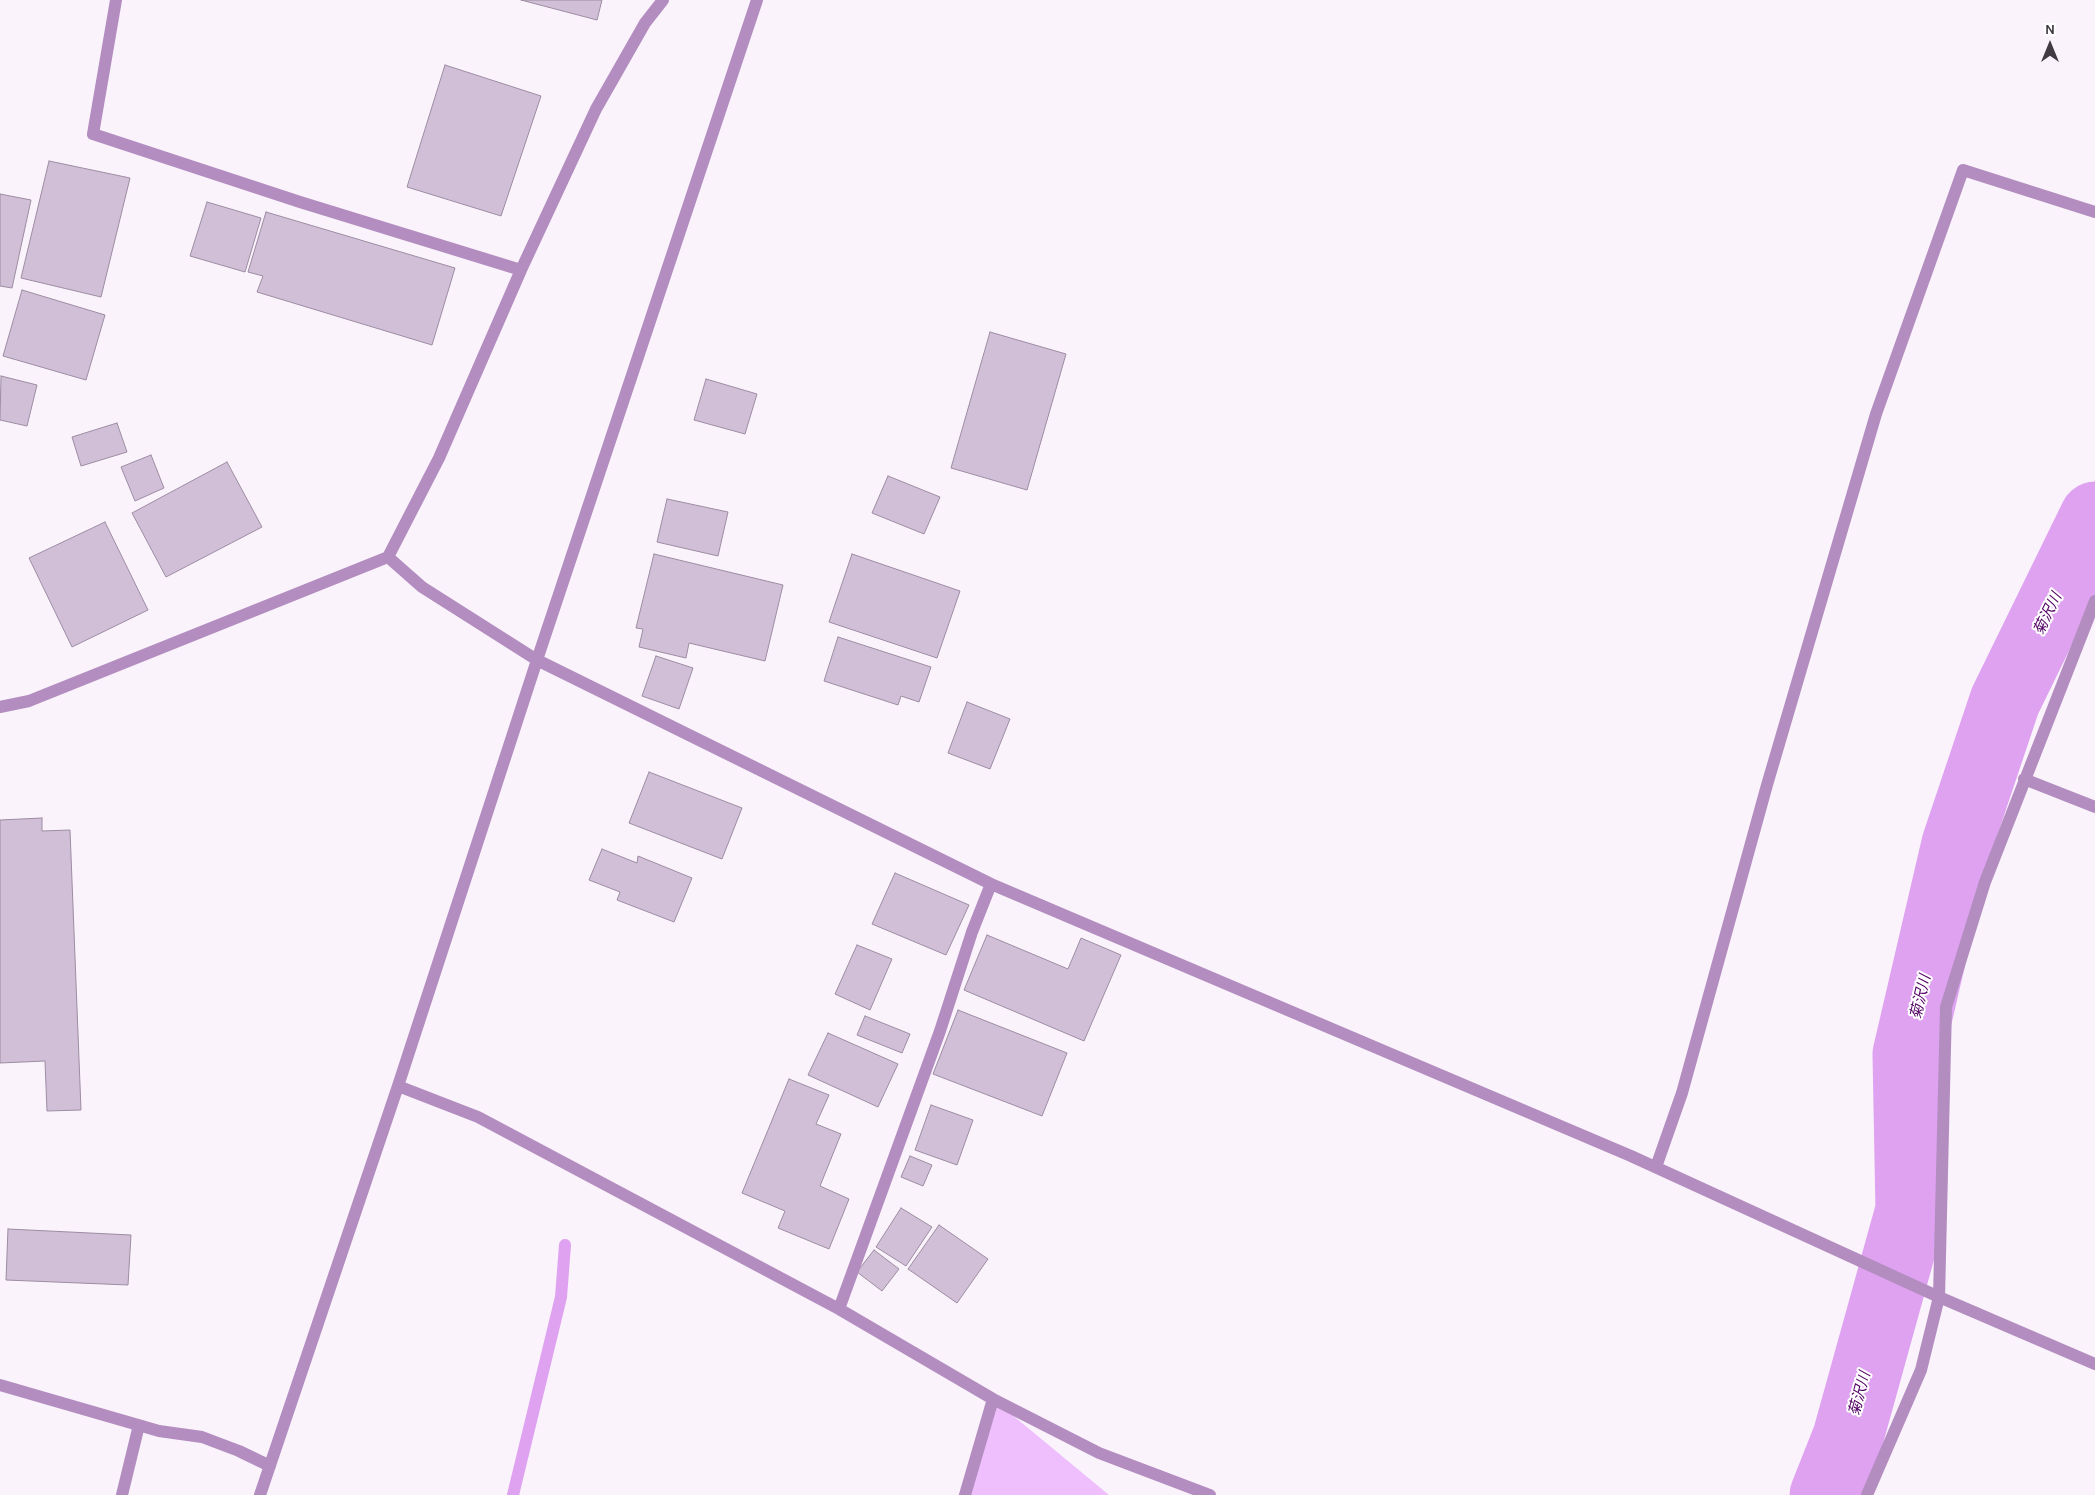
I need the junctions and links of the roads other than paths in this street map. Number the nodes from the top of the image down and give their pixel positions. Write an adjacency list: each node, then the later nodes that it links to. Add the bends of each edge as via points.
1 (116, 0): 5 (street, via 94,134)
2 (663, 0): 5 (street, via 645,23 596,109)
3 (757, 0): 8 (street)
4 (2095, 212): 14 (street, via 1963,170 1876,414 1767,784 1682,1093)
5 (521, 270): 6 (street, via 439,458)
6 (388, 557): 8 (street, via 422,587); 9 (street, via 29,701)
7 (2095, 601): 10 (street)
8 (537, 660): 12 (street); 13 (street)
9 (0, 707)
10 (2024, 779): 11 (street); 15 (street, via 1984,882 1946,1007)
11 (2095, 806)
12 (991, 884): 14 (street); 16 (street)
13 (398, 1086): 16 (street, via 478,1117); 21 (street)
14 (1656, 1167): 15 (street)
15 (1939, 1297): 17 (street); 26 (street, via 1921,1370)
16 (839, 1309): 19 (street)
17 (2095, 1364)
18 (0, 1385): 20 (street)
19 (993, 1399): 24 (street); 25 (street, via 1099,1453)
20 (139, 1425): 21 (street, via 202,1437); 22 (street)
21 (270, 1466): 23 (street)
22 (122, 1495)
23 (260, 1495)
24 (965, 1495)
25 (1210, 1495)
26 (1867, 1495)

